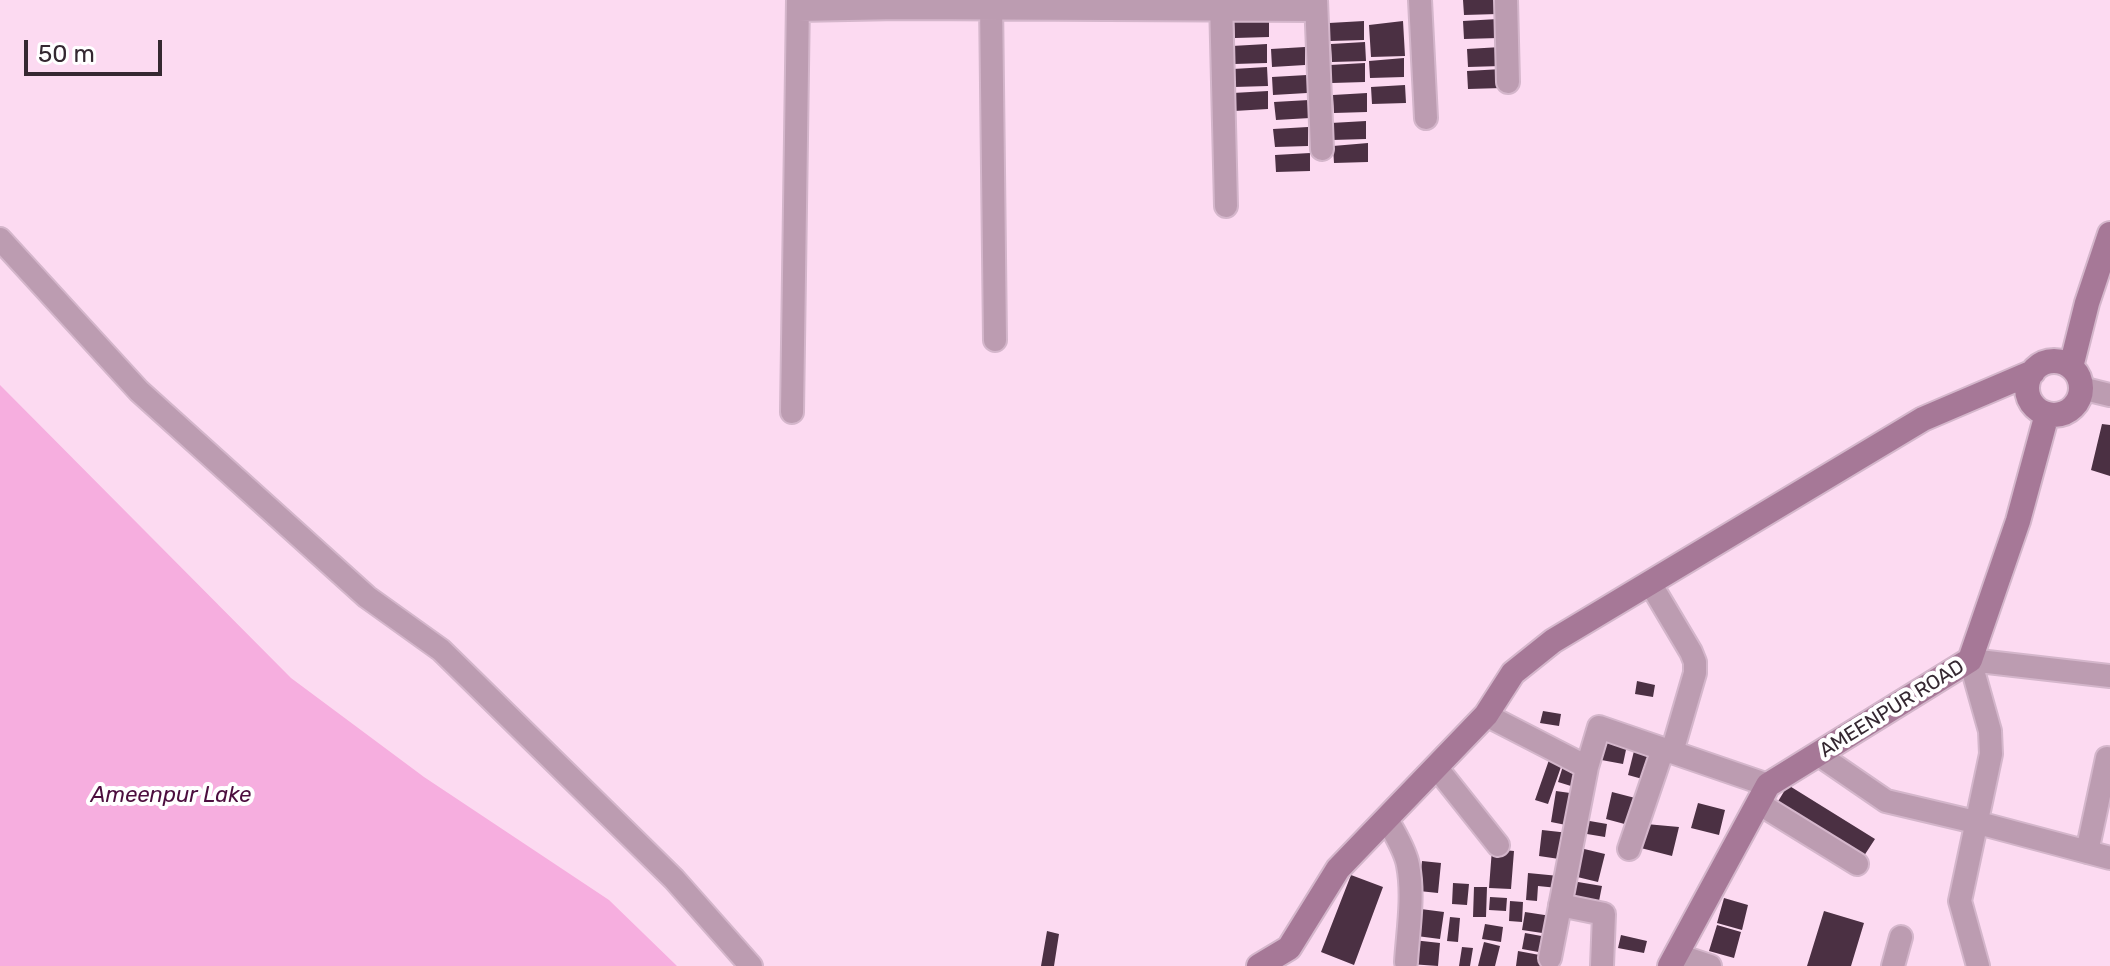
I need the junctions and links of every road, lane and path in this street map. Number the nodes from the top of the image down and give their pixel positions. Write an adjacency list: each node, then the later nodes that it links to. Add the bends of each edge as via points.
1 (1420, 0): 9 (street)
2 (1506, 0): 8 (street)
3 (899, 4): 4 (street); 5 (street)
4 (798, 5): 19 (street)
5 (991, 5): 6 (street); 15 (street)
6 (1221, 5): 7 (street); 11 (street)
7 (1316, 5): 10 (street)
8 (1508, 82)
9 (1426, 118)
10 (1322, 149)
11 (1226, 206)
12 (2110, 234): 14 (street)
13 (0, 239): 43 (street, via 139,391 367,597 441,650 674,879)
14 (2087, 303): 16 (street); 17 (street)
15 (995, 340)
16 (2040, 367): 17 (street, via 2063,363); 20 (street, via 2027,388); 21 (street, via 1923,419)
17 (2076, 378): 18 (street); 20 (street, via 2078,400 2073,407)
18 (2110, 395)
19 (792, 412)
20 (2047, 414): 22 (street, AMEENPUR ROAD, via 2018,521)
21 (1650, 583): 24 (street, via 1553,641 1513,673); 25 (street, via 1695,662)
22 (1970, 660): 23 (street); 26 (street, AMEENPUR ROAD); 32 (street, via 1990,731 1991,754)
23 (2110, 676)
24 (1486, 715): 28 (street); 29 (street)
25 (1667, 751): 29 (street, via 1599,727); 30 (street); 34 (street)
26 (1819, 755): 30 (street, AMEENPUR ROAD); 32 (street, via 1886,801)
27 (2107, 758): 35 (street)
28 (1436, 767): 31 (street); 33 (street)
29 (1587, 767): 38 (street)
30 (1763, 794): 37 (street); 41 (street)
31 (1387, 819): 42 (street, via 1408,867); 44 (street, via 1338,869 1289,948)
32 (1975, 822): 35 (street); 48 (street, via 1960,901)
33 (1498, 845)
34 (1629, 849)
35 (2087, 852): 36 (street)
36 (2110, 858)
37 (1857, 864)
38 (1560, 905): 40 (street); 45 (street, via 1604,914)
39 (1901, 937): 47 (street)
40 (1550, 958)
41 (1673, 960): 46 (street)
42 (1406, 962)
43 (751, 966)
44 (1259, 966)
45 (1602, 966)
46 (1710, 966)
47 (1893, 966)
48 (1978, 966)

